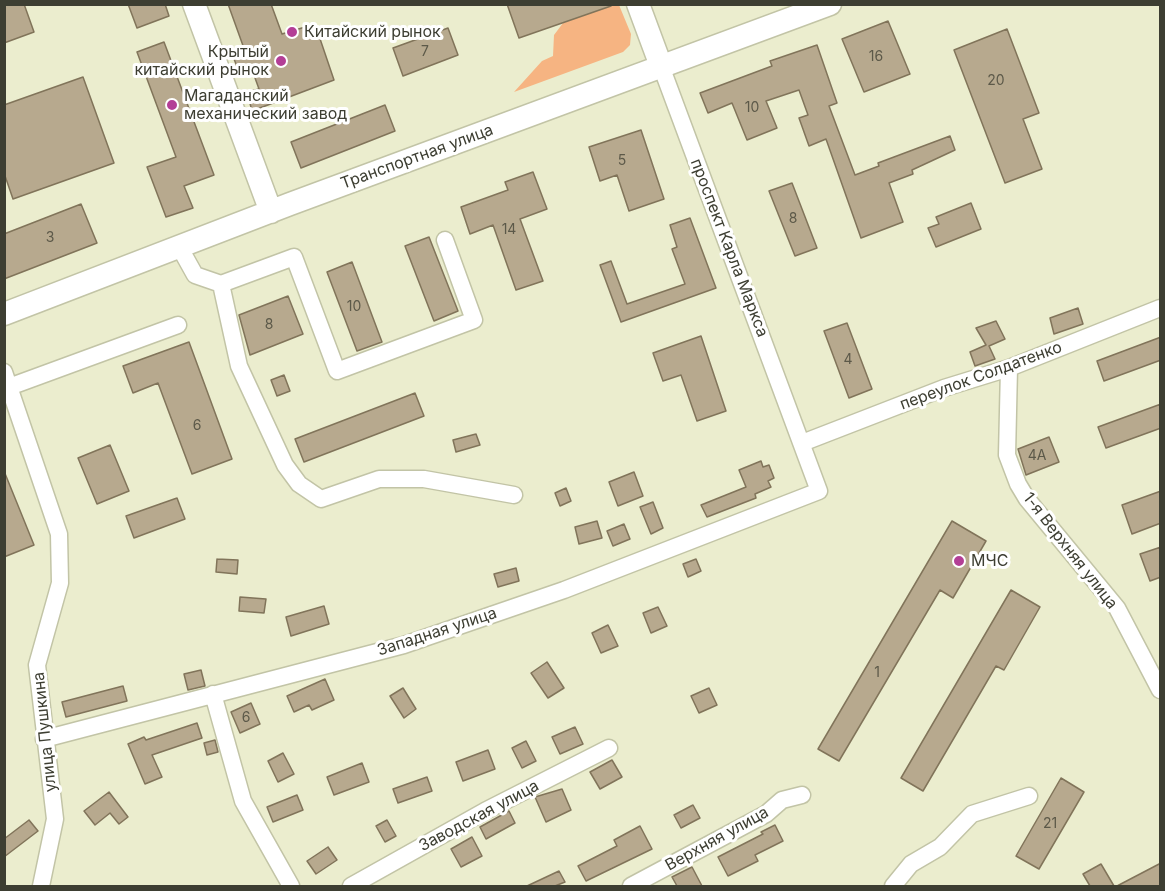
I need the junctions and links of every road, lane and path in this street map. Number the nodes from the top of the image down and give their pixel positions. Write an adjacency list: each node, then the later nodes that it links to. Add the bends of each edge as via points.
1 (194, 4): 5 (main road)
2 (638, 4): 4 (main road, проспект Карла Маркса)
3 (830, 4): 4 (main road, Транспортная улица)
4 (661, 66): 5 (main road, Транспортная улица); 14 (street, проспект Карла Маркса)
5 (271, 212): 7 (main road, Транспортная улица)
6 (445, 240): 8 (street, via 474,320 337,371 294,257)
7 (180, 248): 8 (street, via 195,274); 10 (main road, Транспортная улица)
8 (220, 284): 16 (street, via 239,366 285,465 299,484 321,499 379,479 424,479)
9 (1161, 308): 12 (street, переулок Солдатенко)
10 (4, 314)
11 (178, 325): 13 (street)
12 (1009, 368): 14 (street, переулок Солдатенко, via 944,388); 17 (street, 1-я Верхняя улица, via 1007,455 1018,484 1117,608)
13 (7, 380): 19 (street, улица Пушкина, via 59,534 60,583 37,665)
14 (802, 443): 15 (street, проспект Карла Маркса)
15 (819, 491): 18 (street, Западная улица, via 564,590 414,641)
16 (514, 495)
17 (1161, 690)
18 (213, 694): 19 (street, Западная улица); 24 (street, via 243,801)
19 (44, 739): 23 (street, улица Пушкина, via 55,819)
20 (609, 748): 25 (street, Заводская улица)
21 (802, 795): 26 (street, Верхняя улица, via 782,800 766,814)
22 (1029, 796): 27 (street, via 972,814 940,847 911,864)
23 (41, 886)
24 (291, 886)
25 (351, 886)
26 (631, 886)
27 (893, 886)

